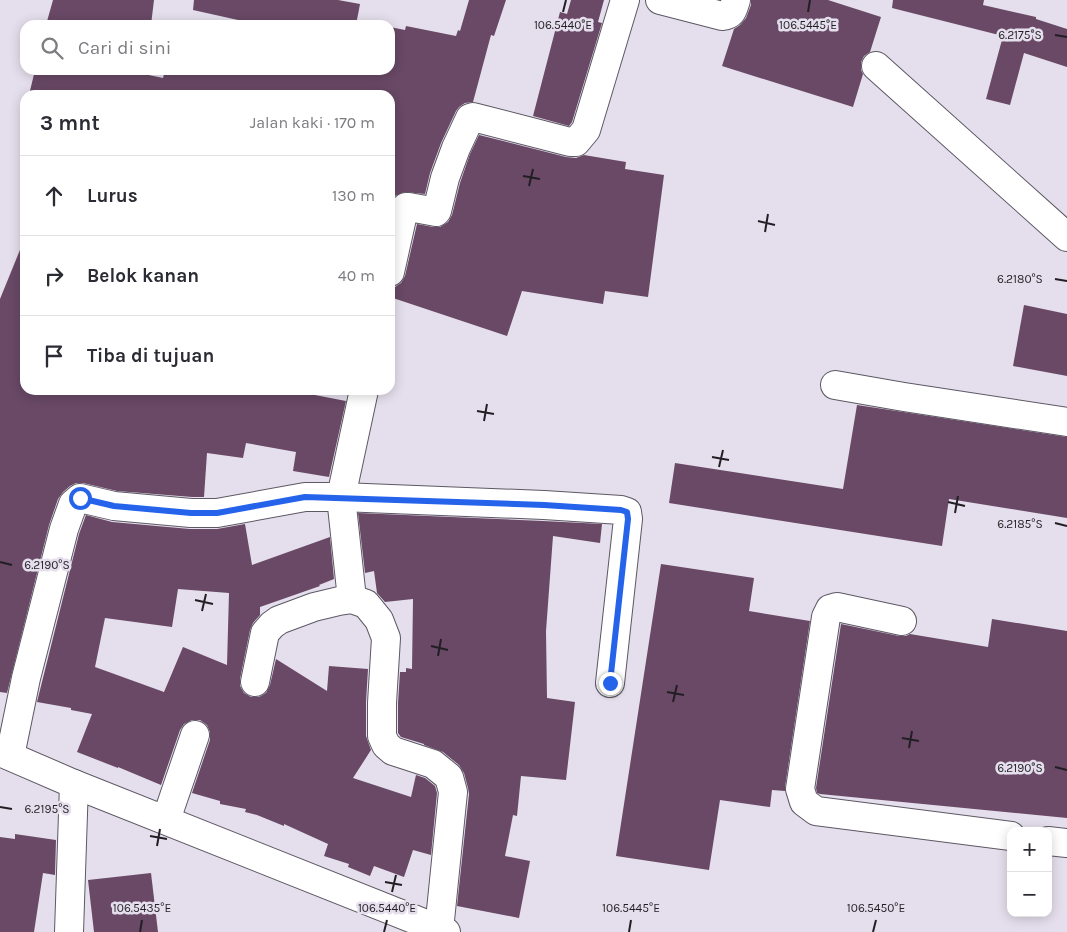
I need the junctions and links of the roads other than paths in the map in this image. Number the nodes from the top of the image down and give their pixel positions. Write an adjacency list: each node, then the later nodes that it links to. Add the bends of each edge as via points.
1 (625, 0): 6 (street, via 586,130 576,142 470,118 445,178 437,211 406,207)
2 (660, 0): 3 (street, via 722,16 733,11)
3 (736, 0)
4 (876, 66): 5 (street)
5 (1067, 238)
6 (395, 250)
7 (835, 385): 9 (street)
8 (363, 395): 10 (street)
9 (1067, 422)
10 (341, 497): 11 (street); 14 (street, via 544,505 627,512); 16 (street, via 305,497 217,513 114,506 80,498 72,504)
11 (352, 599): 13 (street, via 314,608 272,625 265,634); 22 (street, via 366,604 379,620 386,638 382,736 386,745 393,751 433,764 449,777 453,792)
12 (902, 622): 19 (street, via 837,607 826,617 800,789 804,802 816,810)
13 (255, 682)
14 (610, 683)
15 (195, 735): 18 (street)
16 (5, 754): 17 (street)
17 (74, 784): 18 (street); 23 (street)
18 (166, 820): 22 (street)
19 (1007, 835)
20 (1052, 841): 21 (street)
21 (1067, 843)
22 (442, 931)
23 (69, 932)

